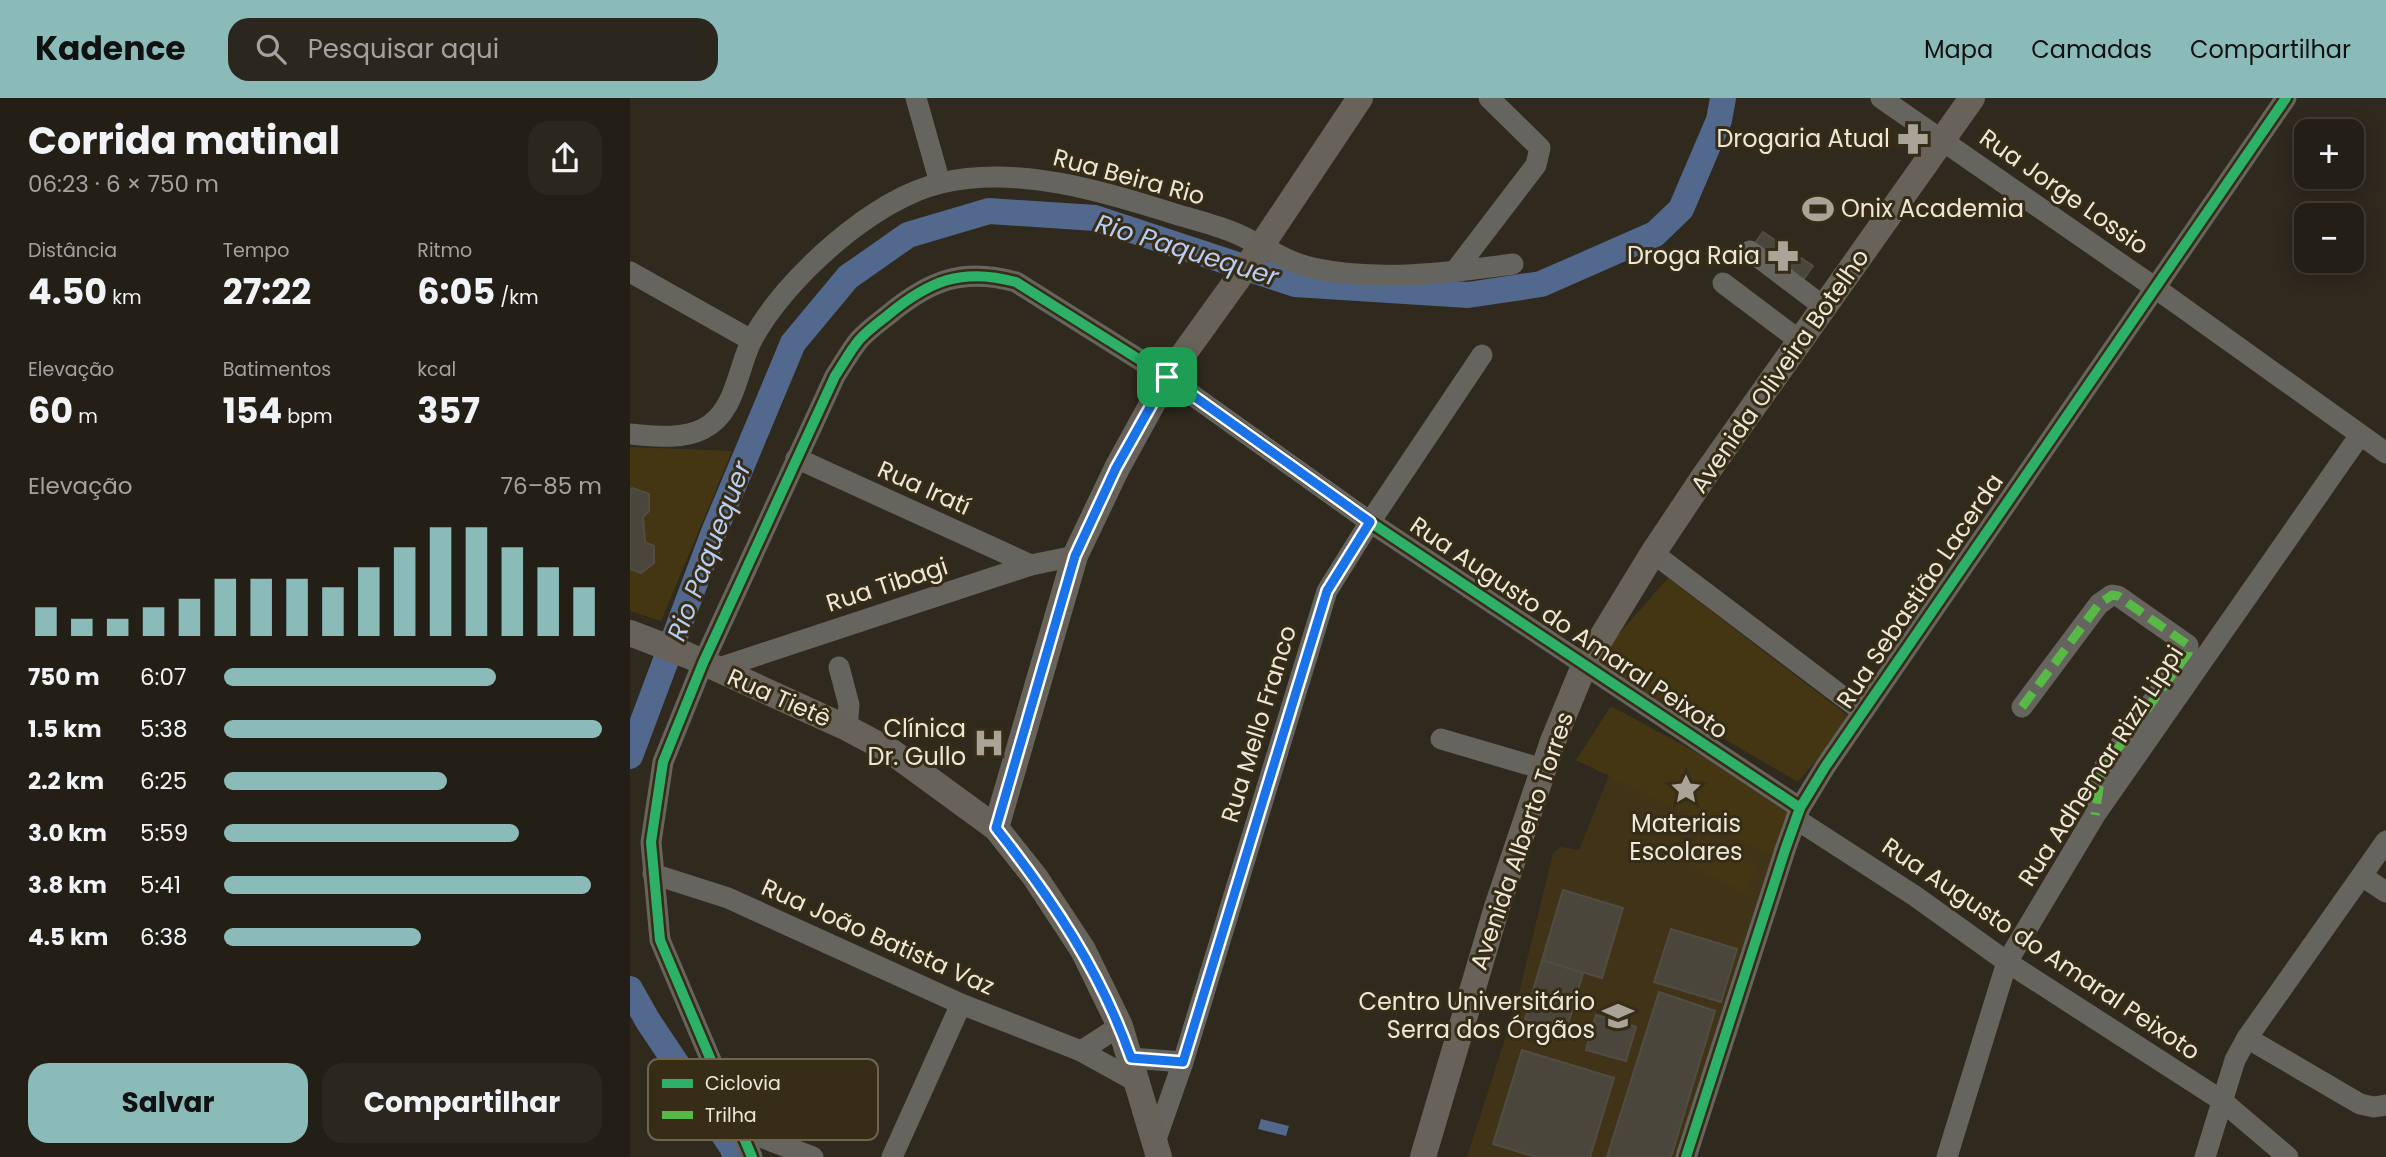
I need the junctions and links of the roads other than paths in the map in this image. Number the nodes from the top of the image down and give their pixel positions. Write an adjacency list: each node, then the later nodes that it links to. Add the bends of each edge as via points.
1 (916, 98): 8 (street)
2 (1360, 98): 9 (main road)
3 (1489, 98): 12 (street, via 1540,148 1539,156)
4 (1881, 98): 7 (street, Rua Jorge Lossio)
5 (1972, 98): 7 (main road, Avenida Oliveira Botelho)
6 (2286, 98): 15 (street, Rua Sebastião Lacerda)
7 (1943, 142): 15 (street, Rua Jorge Lossio); 16 (main road, Avenida Oliveira Botelho)
8 (940, 183): 9 (street, Rua Beira Rio, via 988,178 1068,185 1235,233); 17 (street, Rua Beira Rio, via 896,201 827,248 775,305)
9 (1258, 250): 12 (street, Rua Beira Rio, via 1312,268 1399,275); 20 (main road)
10 (1750, 251): 16 (street)
11 (1513, 264): 12 (street, Rua Beira Rio)
12 (1455, 271)
13 (630, 272): 17 (street)
14 (1723, 283): 18 (street)
15 (2154, 287): 22 (street, Rua Jorge Lossio); 34 (street, Rua Sebastião Lacerda)
16 (1824, 307): 18 (main road, Avenida Oliveira Botelho)
17 (751, 340): 21 (street, Rua Beira Rio, via 735,389 720,415 704,429 673,437)
18 (1800, 341): 26 (main road, Avenida Oliveira Botelho)
19 (1482, 355): 25 (street, Rua Mello Franco)
20 (1167, 377): 24 (street, Rua Augusto do Amaral Peixoto, via 1016,282 970,275 939,281 911,296 860,338 835,376); 25 (street, Rua Augusto do Amaral Peixoto); 27 (main road, via 1116,468)
21 (630, 434)
22 (2360, 435): 23 (street, Rua Jorge Lossio); 39 (street, Rua Adhemar Rizzi Lippi)
23 (2386, 453)
24 (796, 458): 28 (street, Rua Iratí); 31 (street, Rua Augusto do Amaral Peixoto)
25 (1370, 522): 30 (street, Rua Augusto do Amaral Peixoto); 51 (street, Rua Mello Franco, via 1327,591)
26 (1653, 554): 30 (main road, Avenida Oliveira Botelho); 34 (street)
27 (1075, 556): 28 (street, Rua Tibagi); 40 (main road)
28 (1031, 565): 31 (street, Rua Tibagi)
29 (636, 636): 31 (main road, Rua Tietê)
30 (1589, 657): 37 (main road, Avenida Alberto Torres); 38 (street, Rua Augusto do Amaral Peixoto, via 1620,687)
31 (702, 662): 35 (main road, Rua Tietê); 42 (street, Rua Augusto do Amaral Peixoto, via 663,762 651,842)
32 (839, 667): 35 (street, via 849,705)
33 (2022, 707): 39 (street, via 2099,604 2112,595 2188,645 2188,653 2105,765)
34 (1863, 712): 38 (street, Rua Sebastião Lacerda)
35 (847, 729): 40 (main road, Rua Tietê, via 892,752)
36 (1441, 739): 37 (street)
37 (1543, 769): 61 (main road, Avenida Alberto Torres)
38 (1798, 813): 45 (street, Rua Augusto do Amaral Peixoto); 62 (street, Rua Sebastião Lacerda)
39 (2095, 814): 45 (street, Rua Adhemar Rizzi Lippi)
40 (996, 828): 47 (main road, Rua Tietê, via 1083,950)
41 (2386, 841): 43 (street)
42 (653, 874): 46 (street, Rua João Batista Vaz, via 728,898); 50 (street, Rua Augusto do Amaral Peixoto, via 660,940)
43 (2362, 876): 44 (street); 48 (street)
44 (2386, 892)
45 (2007, 962): 53 (street, Rua Augusto do Amaral Peixoto); 63 (street, Rua Adhemar Rizzi Lippi)
46 (961, 1004): 49 (street, Rua João Batista Vaz); 60 (street)
47 (1120, 1026): 49 (street); 52 (main road, Rua Tietê)
48 (2247, 1038): 53 (street); 54 (street, via 2360,1104)
49 (1081, 1051): 52 (street, Rua João Batista Vaz)
50 (709, 1059)
51 (1183, 1062): 52 (street); 57 (street, Rua Mello Franco)
52 (1135, 1070): 57 (main road, Rua Tietê)
53 (2221, 1100): 64 (street); 65 (street, Rua Augusto do Amaral Peixoto)
54 (2386, 1105)
55 (746, 1140): 58 (street, Rua Augusto do Amaral Peixoto)
56 (768, 1140): 59 (street)
57 (1157, 1149)
58 (752, 1157)
59 (813, 1157)
60 (892, 1157)
61 (1423, 1157)
62 (1686, 1157)
63 (1947, 1157)
64 (2205, 1157)
65 (2288, 1157)

